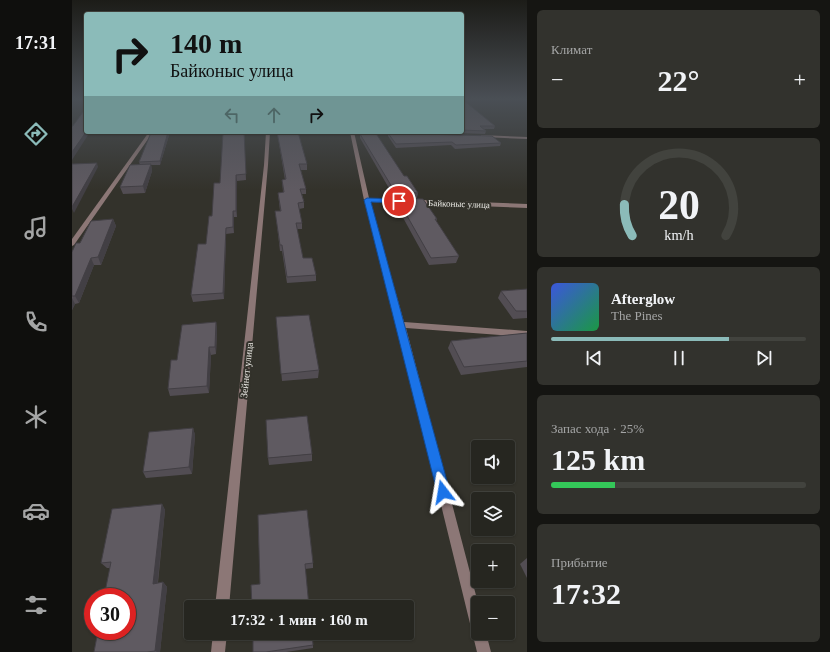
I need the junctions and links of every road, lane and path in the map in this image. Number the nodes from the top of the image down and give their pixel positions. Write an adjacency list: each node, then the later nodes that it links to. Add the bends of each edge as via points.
1 (149, 134): 8 (street)
2 (268, 134): 11 (street, Зейнет улица)
3 (352, 134): 6 (street)
4 (480, 136): 5 (street)
5 (527, 138)
6 (367, 200): 7 (street, Байконыс улица); 9 (street)
7 (527, 206)
8 (72, 244)
9 (401, 325): 10 (street); 12 (street)
10 (527, 334)
11 (223, 600)
12 (471, 601)
13 (219, 640): 15 (street)
14 (481, 640): 16 (street)
15 (218, 652)
16 (484, 652)

